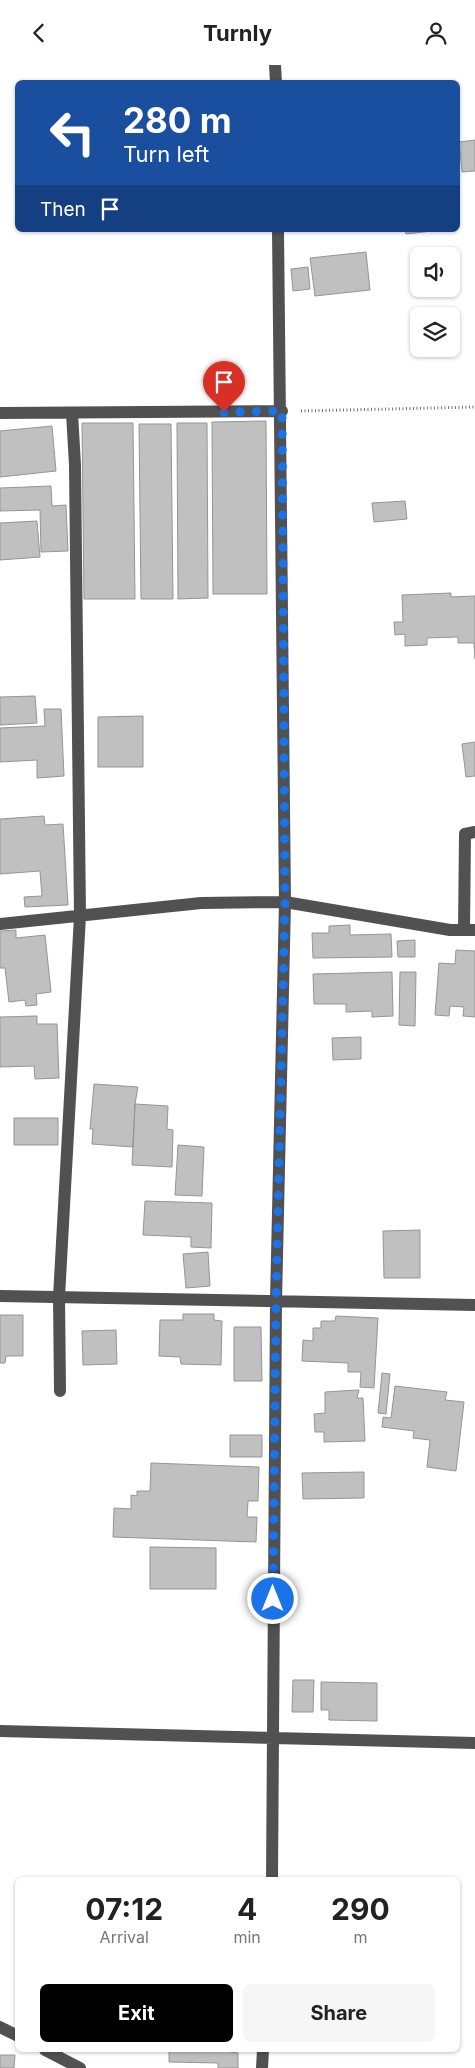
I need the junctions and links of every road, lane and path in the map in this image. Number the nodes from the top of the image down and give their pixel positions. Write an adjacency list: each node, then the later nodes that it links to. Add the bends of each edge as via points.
1 (275, 65): 2 (street)
2 (276, 80)
3 (278, 232): 5 (street)
4 (475, 407): 5 (path)
5 (282, 411): 7 (street); 9 (street)
6 (0, 413): 7 (street)
7 (72, 413): 10 (street)
8 (475, 832): 12 (street, via 465,834)
9 (285, 903): 10 (street, via 201,903); 12 (street, via 450,930); 15 (street)
10 (80, 916): 11 (street); 14 (street)
11 (0, 925)
12 (470, 930)
13 (0, 1296): 14 (street)
14 (60, 1297): 15 (street); 17 (street)
15 (276, 1301): 16 (street); 19 (street)
16 (475, 1305)
17 (60, 1391)
18 (0, 1731): 19 (street)
19 (272, 1738): 20 (street); 21 (street)
20 (475, 1743)
21 (272, 1877)
22 (0, 2027): 23 (street)
23 (15, 2034)
24 (49, 2052): 26 (street)
25 (263, 2052): 27 (street)
26 (80, 2068)
27 (262, 2068)

